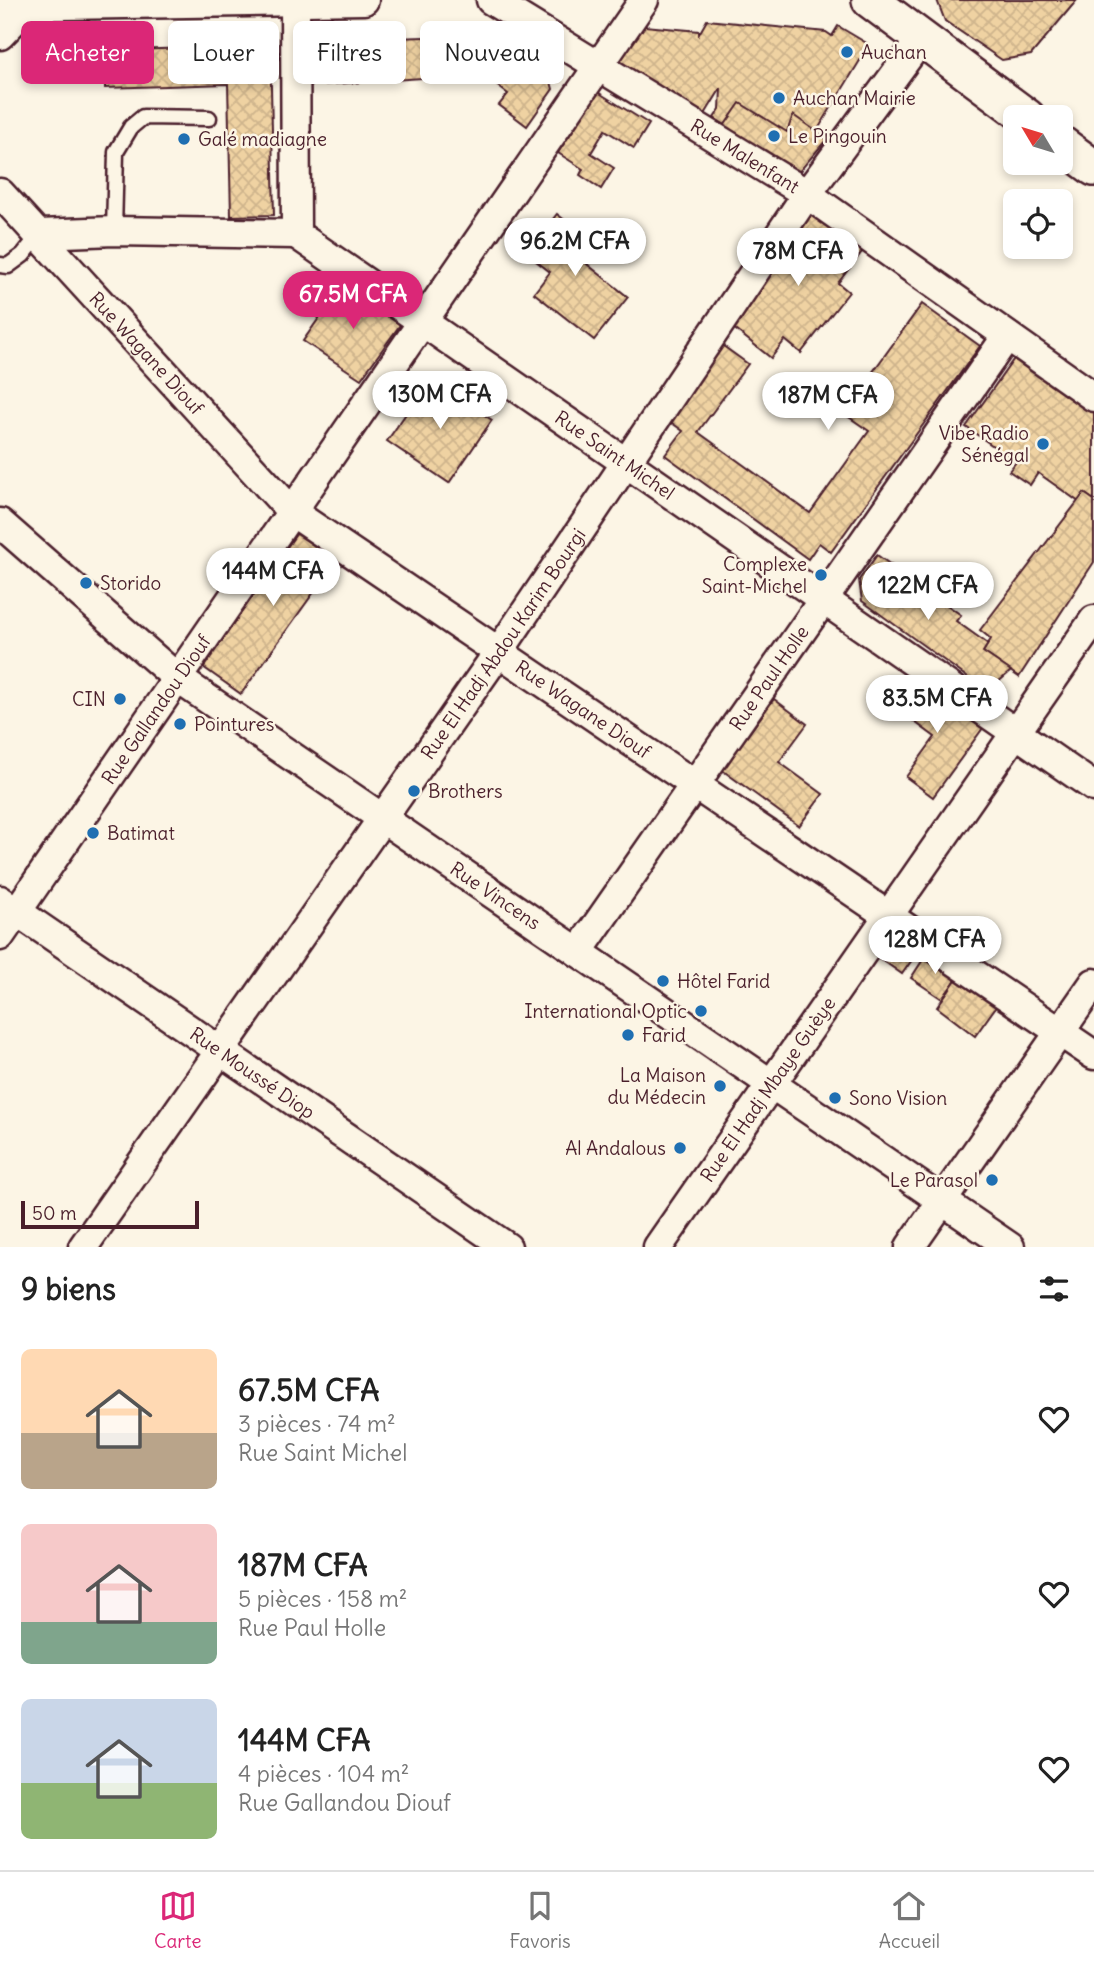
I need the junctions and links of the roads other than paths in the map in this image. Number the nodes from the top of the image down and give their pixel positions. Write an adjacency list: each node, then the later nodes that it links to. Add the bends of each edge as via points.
1 (363, 0): 5 (street)
2 (491, 0): 11 (street, Rue Malenfant)
3 (644, 0): 11 (street, Rue Gallandou Diouf)
4 (870, 0): 10 (street)
5 (295, 1): 6 (street); 20 (street)
6 (60, 2): 7 (street)
7 (29, 5): 8 (street); 9 (street)
8 (0, 6)
9 (0, 35)
10 (922, 38): 12 (street); 17 (street, Rue El Hadj Abdou Karim Bourgi)
11 (599, 66): 17 (street, Rue Malenfant); 22 (street, Rue Gallandou Diouf)
12 (1011, 105)
13 (209, 118): 18 (lane, via 143,117 131,127 116,152)
14 (1073, 153): 15 (street)
15 (1094, 168)
16 (0, 193): 19 (street, Rue Wagane Diouf)
17 (807, 194): 23 (street, Rue Malenfant); 25 (street, Rue El Hadj Abdou Karim Bourgi)
18 (114, 231): 19 (street); 20 (street)
19 (40, 234): 21 (lane, via 23,255 8,266); 26 (street, Rue Wagane Diouf)
20 (296, 234): 22 (street, Rue Saint Michel)
21 (0, 265)
22 (422, 322): 25 (street, Rue Saint Michel); 26 (street, Rue Gallandou Diouf)
23 (1007, 336): 24 (street, Rue Malenfant); 28 (street, Rue Paul Holle)
24 (1094, 397)
25 (626, 463): 28 (street, Rue Saint Michel); 30 (street, Rue El Hadj Abdou Karim Bourgi)
26 (292, 512): 30 (street, Rue Wagane Diouf); 31 (street, Rue Gallandou Diouf)
27 (0, 523): 31 (street, Rue Vincens)
28 (823, 600): 32 (street, Rue Saint Michel); 33 (street, Rue Paul Holle)
29 (1094, 620): 32 (street, Rue El Hadj Mbaye Guèye)
30 (498, 653): 33 (street, Rue Wagane Diouf); 35 (street, Rue El Hadj Abdou Karim Bourgi)
31 (177, 678): 35 (street, Rue Vincens); 36 (street, Rue Gallandou Diouf)
32 (1016, 733): 34 (street, Rue Saint Michel); 37 (street, Rue El Hadj Mbaye Guèye)
33 (694, 785): 37 (street, Rue Wagane Diouf); 39 (street, Rue Paul Holle)
34 (1094, 787)
35 (382, 818): 39 (street, Rue Vincens); 42 (street, Rue El Hadj Abdou Karim Bourgi)
36 (8, 905): 38 (street, Rue Gallandou Diouf); 42 (street, Rue Moussé Diop)
37 (888, 916): 41 (street, Rue Wagane Diouf); 44 (street, Rue El Hadj Mbaye Guèye)
38 (0, 936)
39 (578, 951): 44 (street, Rue Vincens)
40 (1094, 983): 41 (street)
41 (1060, 1032): 43 (street, Rue Wagane Diouf); 45 (street)
42 (220, 1051): 46 (street, Rue El Hadj Abdou Karim Bourgi); 47 (street, Rue Moussé Diop)
43 (1094, 1055)
44 (772, 1084): 45 (street, Rue Vincens); 48 (street, Rue El Hadj Mbaye Guèye)
45 (942, 1200): 49 (street); 50 (street, Rue Vincens)
46 (83, 1247)
47 (507, 1247)
48 (658, 1247)
49 (910, 1247)
50 (1010, 1247)

